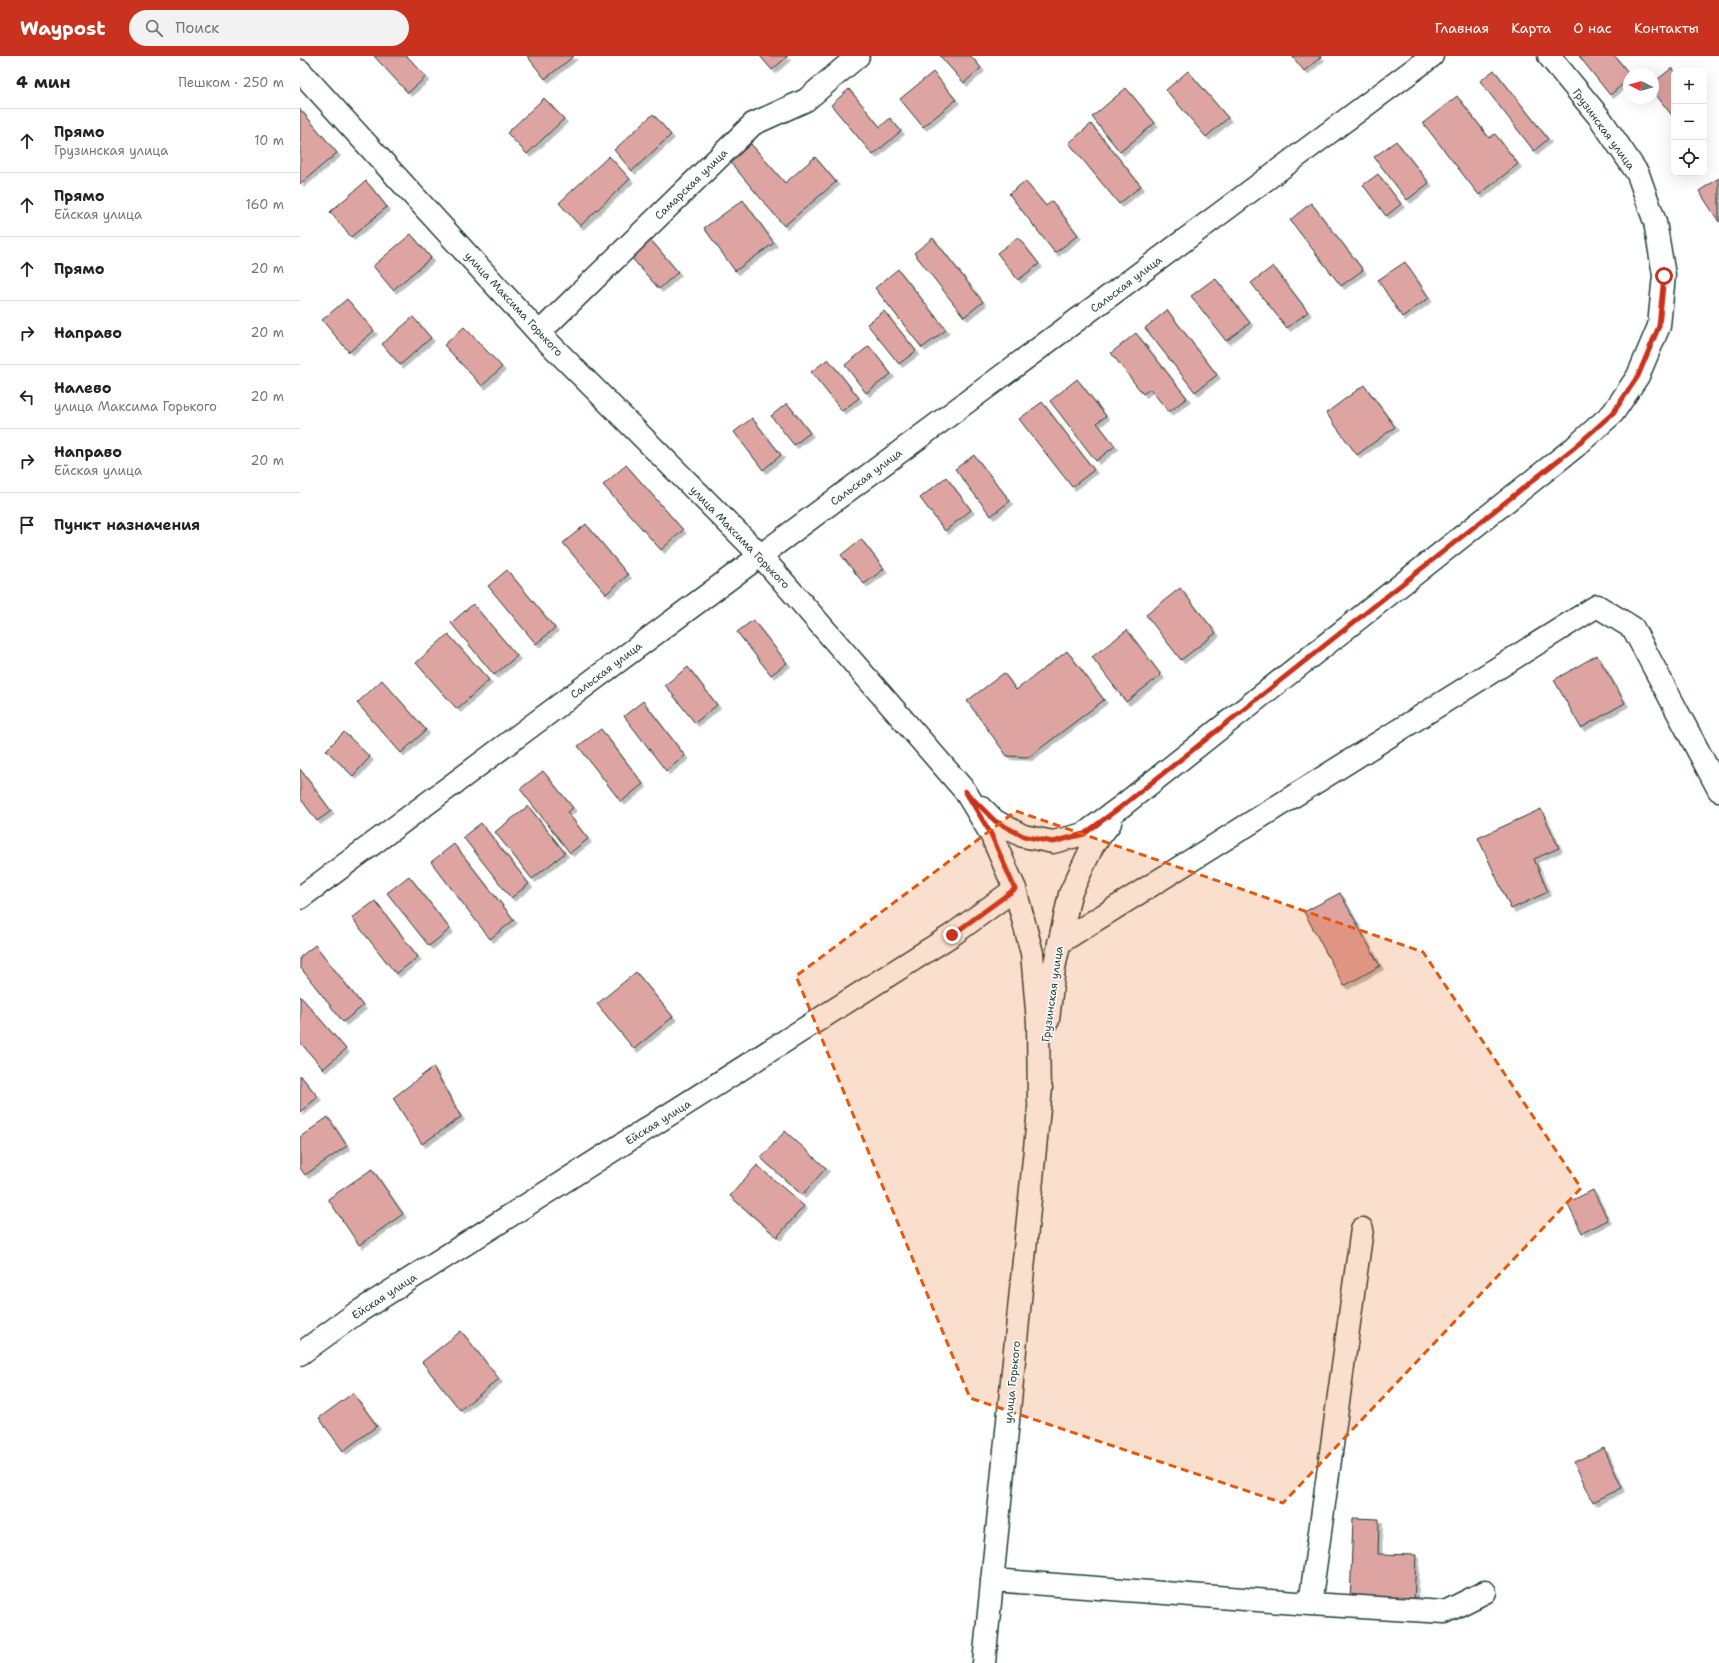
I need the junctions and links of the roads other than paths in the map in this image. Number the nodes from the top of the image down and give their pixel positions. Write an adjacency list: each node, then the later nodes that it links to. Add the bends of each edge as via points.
1 (858, 56): 5 (street, Самарская улица, via 806,100 753,124)
2 (1432, 56): 6 (street, Сальская улица)
3 (1549, 56): 9 (street, Грузинская улица, via 1600,118 1638,174 1655,222 1664,276 1659,326 1638,376 1613,413 1575,447)
4 (300, 71): 5 (street, улица Максима Горького)
5 (539, 333): 6 (street, улица Максима Горького)
6 (760, 555): 8 (street, улица Максима Горького); 11 (street, Сальская улица)
7 (1719, 790): 12 (street, via 1633,628 1597,606)
8 (965, 791): 9 (street, via 995,821 1023,836 1053,842 1084,834); 10 (street, улица Максима Горького, via 991,834)
9 (1122, 806): 12 (street, Грузинская улица, via 1093,845 1070,894)
10 (1015, 889): 13 (street, улица Максима Горького, via 1032,953 1038,1022); 15 (street, Ейская улица, via 952,935 355,1314)
11 (300, 898)
12 (1059, 943): 13 (street, Грузинская улица)
13 (1039, 1102): 16 (street, улица Горького)
14 (1362, 1228): 18 (street)
15 (300, 1354)
16 (992, 1580): 18 (street); 19 (street, улица Горького)
17 (1485, 1592): 18 (street, via 1445,1612)
18 (1310, 1604)
19 (984, 1663)

